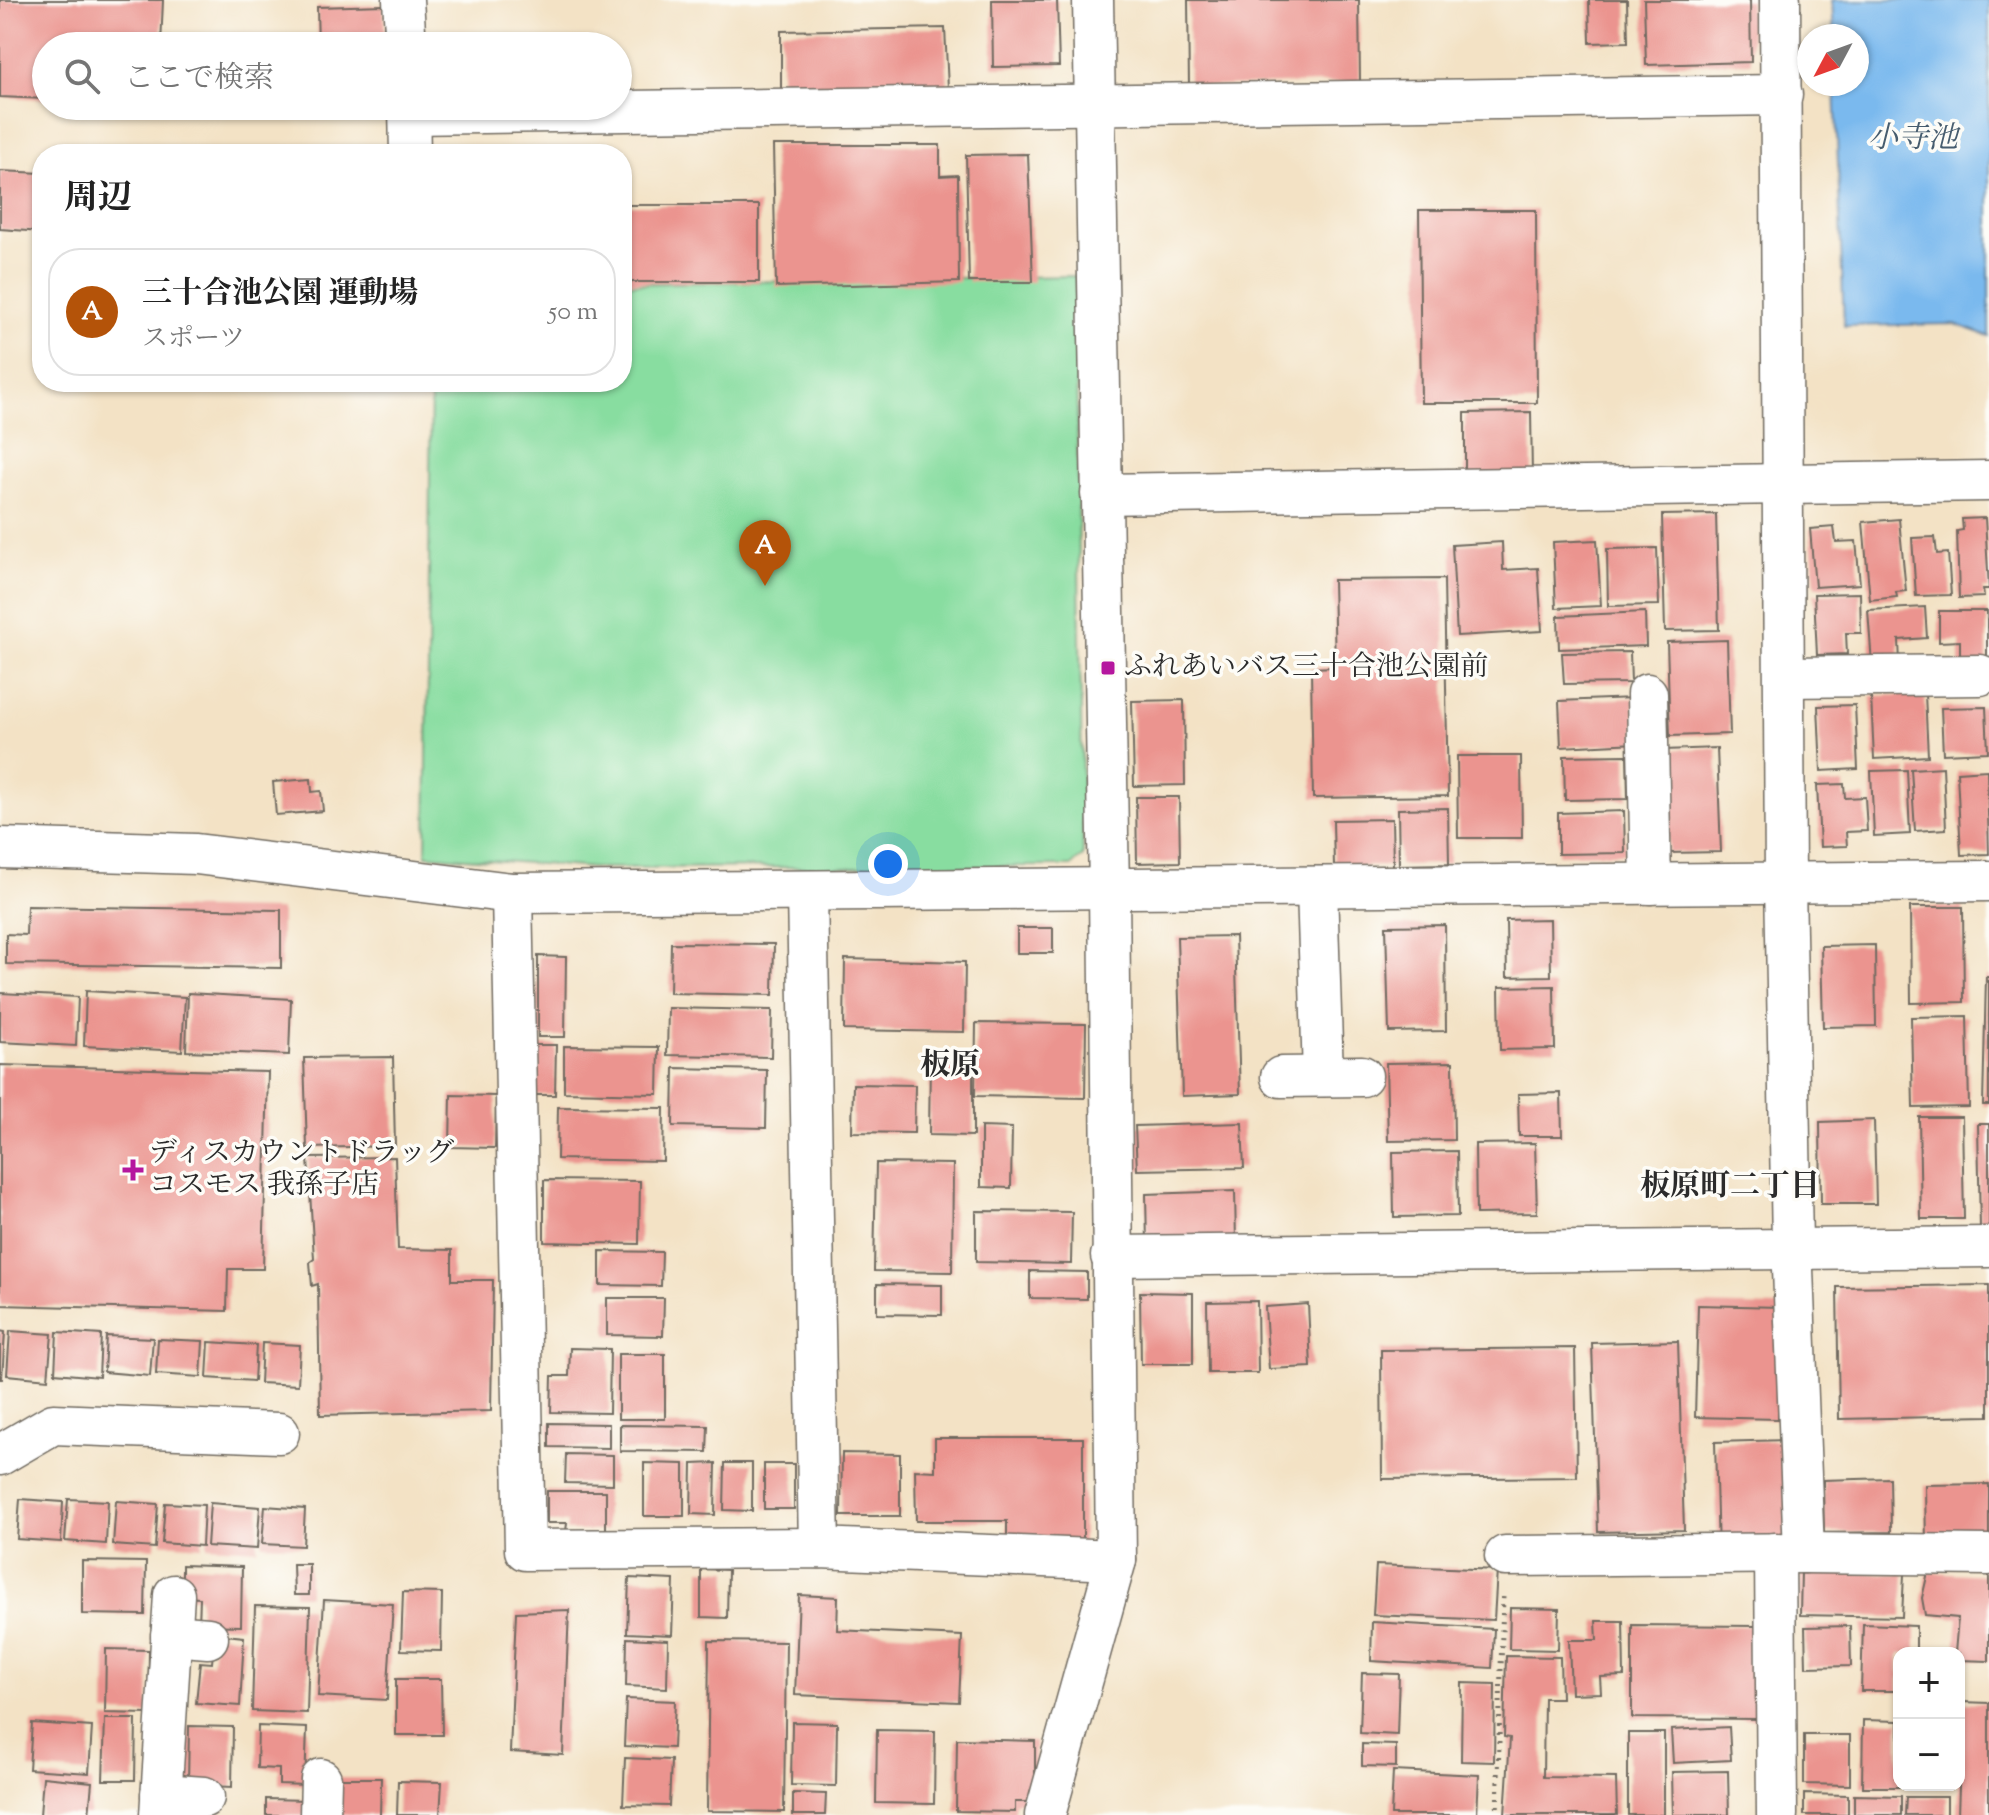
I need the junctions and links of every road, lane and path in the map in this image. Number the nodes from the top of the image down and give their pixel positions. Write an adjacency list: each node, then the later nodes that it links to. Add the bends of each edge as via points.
1 (403, 0): 4 (street)
2 (1093, 0): 6 (street)
3 (1780, 0): 5 (street)
4 (405, 32)
5 (1782, 95): 6 (street); 11 (street)
6 (1094, 106): 7 (street); 12 (street)
7 (632, 109)
8 (409, 120): 9 (street)
9 (410, 144)
10 (1989, 481): 11 (street)
11 (1784, 486): 12 (street); 14 (street)
12 (1101, 494): 21 (street)
13 (1980, 675): 14 (street)
14 (1785, 677): 18 (street)
15 (1647, 694): 19 (street)
16 (0, 848): 23 (street, via 196,854)
17 (1989, 881): 18 (street)
18 (1785, 883): 19 (street); 28 (street)
19 (1651, 884): 20 (street)
20 (1317, 888): 21 (street); 24 (street)
21 (1109, 890): 22 (street); 29 (street)
22 (807, 892): 23 (street); 32 (street)
23 (512, 893): 32 (street, via 525,1550)
24 (1323, 1076): 25 (street); 26 (street)
25 (1362, 1076)
26 (1281, 1077)
27 (1989, 1247): 28 (street)
28 (1792, 1249): 29 (street); 33 (street)
29 (1111, 1256): 36 (street)
30 (279, 1433): 31 (street, via 53,1424)
31 (0, 1455)
32 (819, 1548): 36 (street)
33 (1789, 1553): 34 (street); 35 (street); 42 (street)
34 (1989, 1555)
35 (1505, 1556): 41 (path)
36 (1116, 1560): 40 (street)
37 (174, 1595): 39 (street, via 190,1636)
38 (204, 1797): 39 (street)
39 (160, 1805)
40 (1045, 1815)
41 (1497, 1815)
42 (1777, 1815)

